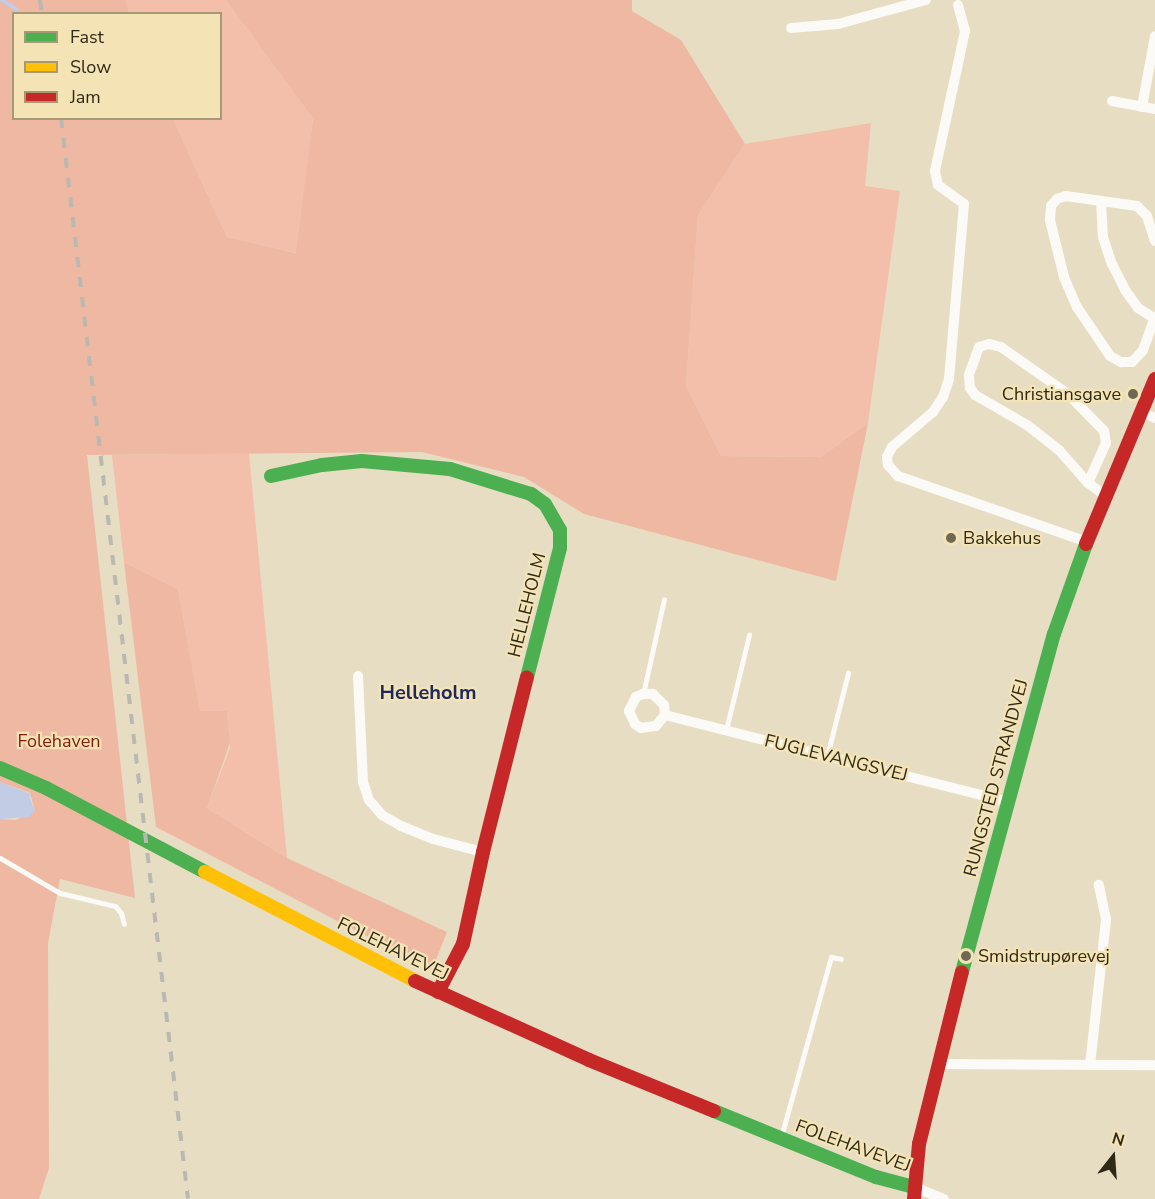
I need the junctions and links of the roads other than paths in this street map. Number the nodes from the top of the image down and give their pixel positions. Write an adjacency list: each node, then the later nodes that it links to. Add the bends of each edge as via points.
1 (926, 0): 3 (street, via 838,24)
2 (958, 5): 17 (street, via 965,31 935,171 938,185 964,204 949,379 944,397 933,412 892,447 888,465 897,476)
3 (790, 28)
4 (1155, 36): 6 (street)
5 (1112, 101): 6 (street)
6 (1142, 107): 7 (street)
7 (1155, 109)
8 (1101, 201): 9 (street, via 1143,210); 10 (street, via 1102,237 1112,264 1138,308); 10 (street, via 1066,196 1051,206 1056,252 1077,308 1108,352 1122,362 1132,362 1143,350)
9 (1155, 241)
10 (1155, 318)
11 (1155, 379): 12 (street, RUNGSTED STRANDVEJ)
12 (1141, 412): 13 (street); 16 (street, RUNGSTED STRANDVEJ)
13 (1155, 418)
14 (271, 476): 28 (street, HELLEHOLM, via 362,461 450,469 531,494 555,517 560,548)
15 (1088, 483): 15 (street, via 1059,450 1027,425 975,395 969,375 980,347 1001,347 1068,394 1104,431 1106,443); 16 (street)
16 (1106, 496): 17 (street, RUNGSTED STRANDVEJ)
17 (1087, 542): 27 (street, RUNGSTED STRANDVEJ, via 1055,632)
18 (664, 599): 22 (lane)
19 (749, 635): 24 (lane)
20 (848, 673): 25 (lane)
21 (358, 676): 28 (street, via 363,782 369,800 382,815 401,826 432,839)
22 (643, 694): 23 (street, via 660,699); 23 (street, via 631,703 629,711 635,724 649,729)
23 (664, 715): 24 (street, FUGLEVANGSVEJ)
24 (726, 730): 25 (street, FUGLEVANGSVEJ)
25 (827, 756): 27 (street, FUGLEVANGSVEJ)
26 (0, 768): 33 (street, FOLEHAVEVEJ, via 46,788)
27 (1008, 802): 34 (street, RUNGSTED STRANDVEJ)
28 (483, 852): 33 (street, HELLEHOLM, via 463,944)
29 (0, 858): 31 (lane, via 60,893 115,906)
30 (1099, 885): 35 (street, via 1106,919)
31 (124, 924)
32 (841, 959): 37 (lane, FOLEHAVEVEJ, via 831,957)
33 (438, 992): 37 (street, FOLEHAVEVEJ, via 589,1060)
34 (937, 1064): 35 (street); 38 (street, RUNGSTED STRANDVEJ, via 920,1135)
35 (1090, 1065): 36 (street)
36 (1155, 1065)
37 (780, 1138): 38 (street, FOLEHAVEVEJ)
38 (914, 1193): 39 (street)
39 (944, 1199)

